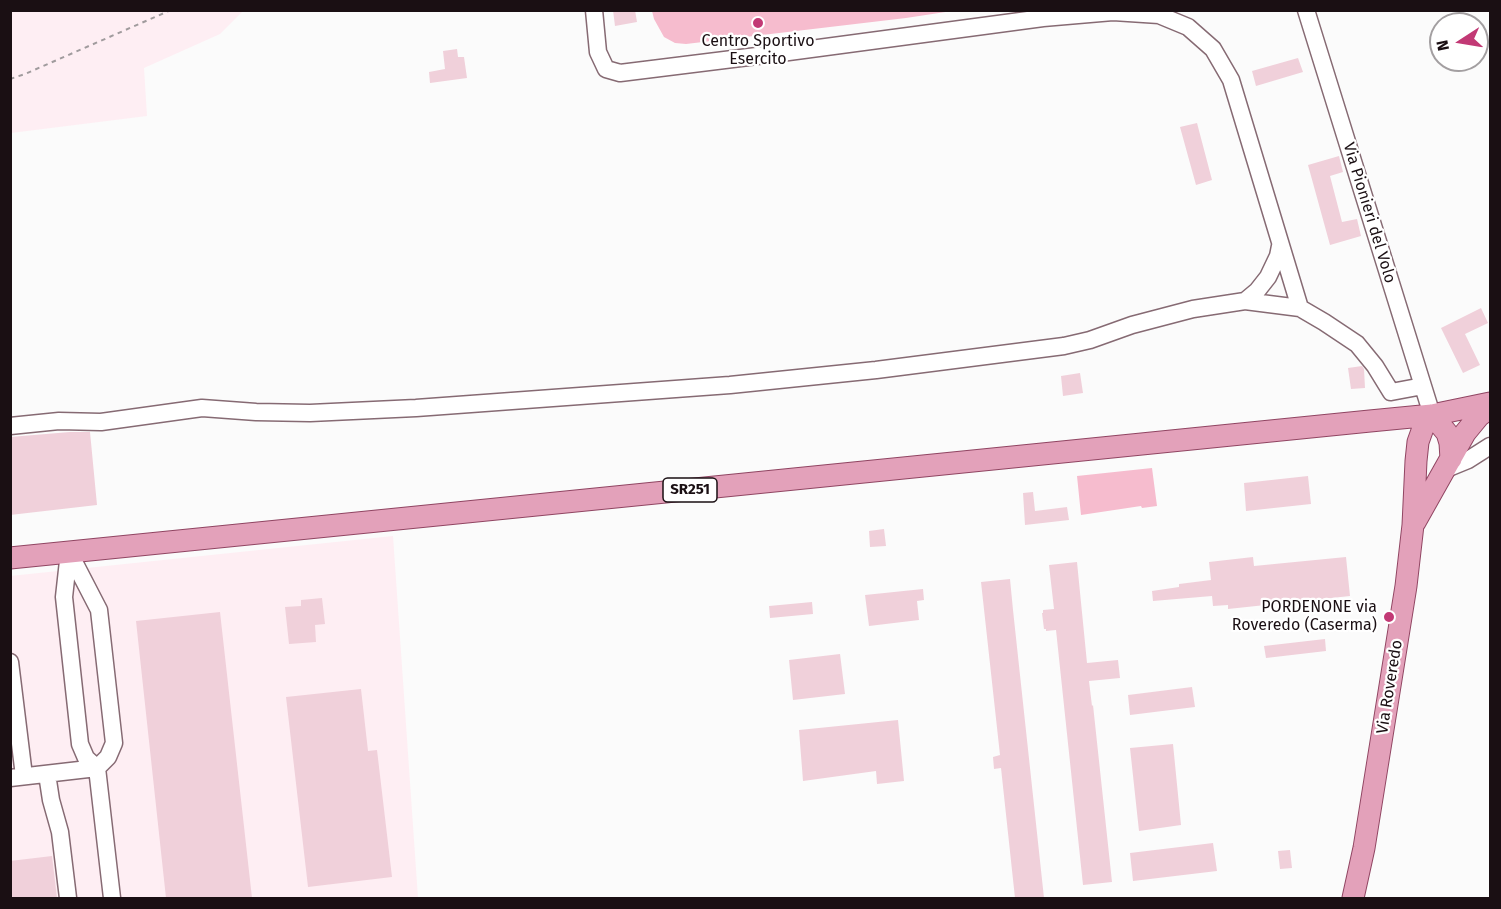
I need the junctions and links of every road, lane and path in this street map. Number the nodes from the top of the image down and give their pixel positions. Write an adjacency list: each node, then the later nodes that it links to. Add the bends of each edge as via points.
1 (171, 10): 4 (path)
2 (594, 10): 5 (street, via 598,52 606,69 620,73 1043,18 1113,12 1159,15 1188,27 1212,49 1231,80)
3 (1306, 10): 8 (street, Via Pionieri del Volo)
4 (10, 79)
5 (1280, 246): 6 (street, via 1268,277); 7 (street)
6 (1245, 301): 7 (street); 13 (street, via 1193,309 1064,346 730,385 310,413 202,408 101,422)
7 (1300, 309): 8 (street, via 1357,344 1391,392)
8 (1423, 386): 11 (street, Via Pionieri del Volo)
9 (1491, 403): 11 (main road, SR251)
10 (1491, 408): 16 (main road, Via Roveredo, via 1465,433)
11 (1432, 415): 12 (main road, SR251); 15 (main road, Via Roveredo, via 1418,442); 16 (main road, via 1447,433)
12 (1370, 421): 15 (main road, Via Roveredo, via 1400,431); 18 (main road, SR251)
13 (10, 426)
14 (1491, 446): 16 (street, via 1468,460)
15 (1416, 461): 17 (main road, Via Roveredo)
16 (1449, 464): 17 (main road, Via Roveredo)
17 (1413, 525): 25 (main road, Via Roveredo)
18 (69, 552): 19 (main road, SR251); 21 (street, via 64,597); 22 (street, via 99,610 114,743)
19 (10, 558)
20 (10, 662): 24 (street)
21 (80, 744): 22 (street, via 86,758); 23 (street)
22 (97, 768): 23 (street); 27 (street)
23 (54, 773): 24 (street); 26 (street, via 51,800 60,832)
24 (17, 777)
25 (1364, 848): 28 (main road, Via Roveredo); 29 (main road, Via Roveredo)
26 (68, 898)
27 (112, 898)
28 (1353, 898)
29 (1361, 898)

